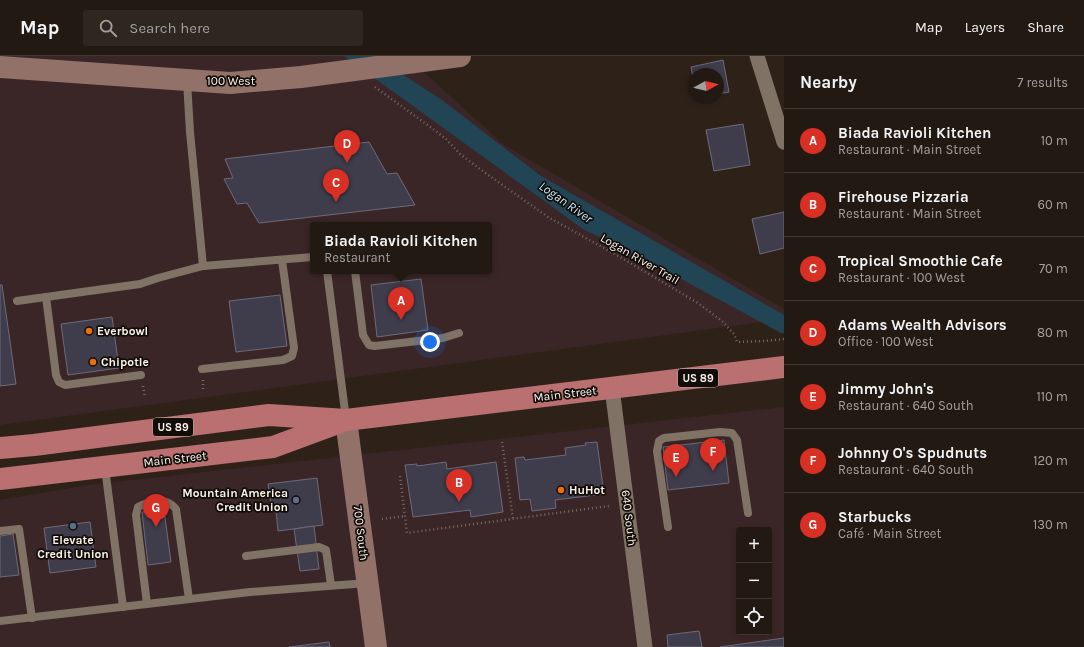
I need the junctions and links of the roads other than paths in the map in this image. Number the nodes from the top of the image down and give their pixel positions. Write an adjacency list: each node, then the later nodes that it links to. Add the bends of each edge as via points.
1 (459, 56): 4 (street, 100 West, via 301,77 230,83)
2 (757, 56): 5 (street)
3 (0, 67): 4 (street, 100 West)
4 (187, 81): 8 (lane)
5 (784, 142)
6 (310, 257): 7 (lane)
7 (282, 260): 8 (lane); 15 (lane, via 294,348 292,356 283,360)
8 (204, 266): 11 (lane, via 140,284)
9 (327, 274): 18 (lane)
10 (355, 274): 13 (lane, via 363,335 369,345 443,338)
11 (46, 297): 12 (lane); 16 (lane, via 59,382 65,384)
12 (17, 301)
13 (459, 333)
14 (784, 367): 17 (highway, Main Street / US 89)
15 (202, 369)
16 (141, 375)
17 (612, 388): 18 (highway, Main Street / US 89); 34 (street, 640 South)
18 (346, 420): 19 (highway, Main Street / US 89, via 269,415); 20 (highway, Main Street / US 89, via 273,447); 26 (street, 700 South)
19 (0, 448)
20 (104, 467): 21 (highway, Main Street / US 89); 30 (lane)
21 (0, 479)
22 (748, 513): 23 (lane, via 737,440 732,434 720,432 664,438 658,442 657,451)
23 (668, 527)
24 (0, 531): 31 (lane, via 19,529)
25 (246, 556): 27 (lane, via 319,547 326,550)
26 (368, 582): 27 (lane); 33 (street, 700 South)
27 (331, 585): 28 (lane)
28 (189, 599): 29 (lane); 29 (lane, via 176,509 171,503 162,500 138,507 136,515)
29 (147, 604): 30 (lane)
30 (123, 607): 31 (lane)
31 (32, 618): 32 (lane)
32 (0, 621)
33 (376, 647)
34 (645, 647)

